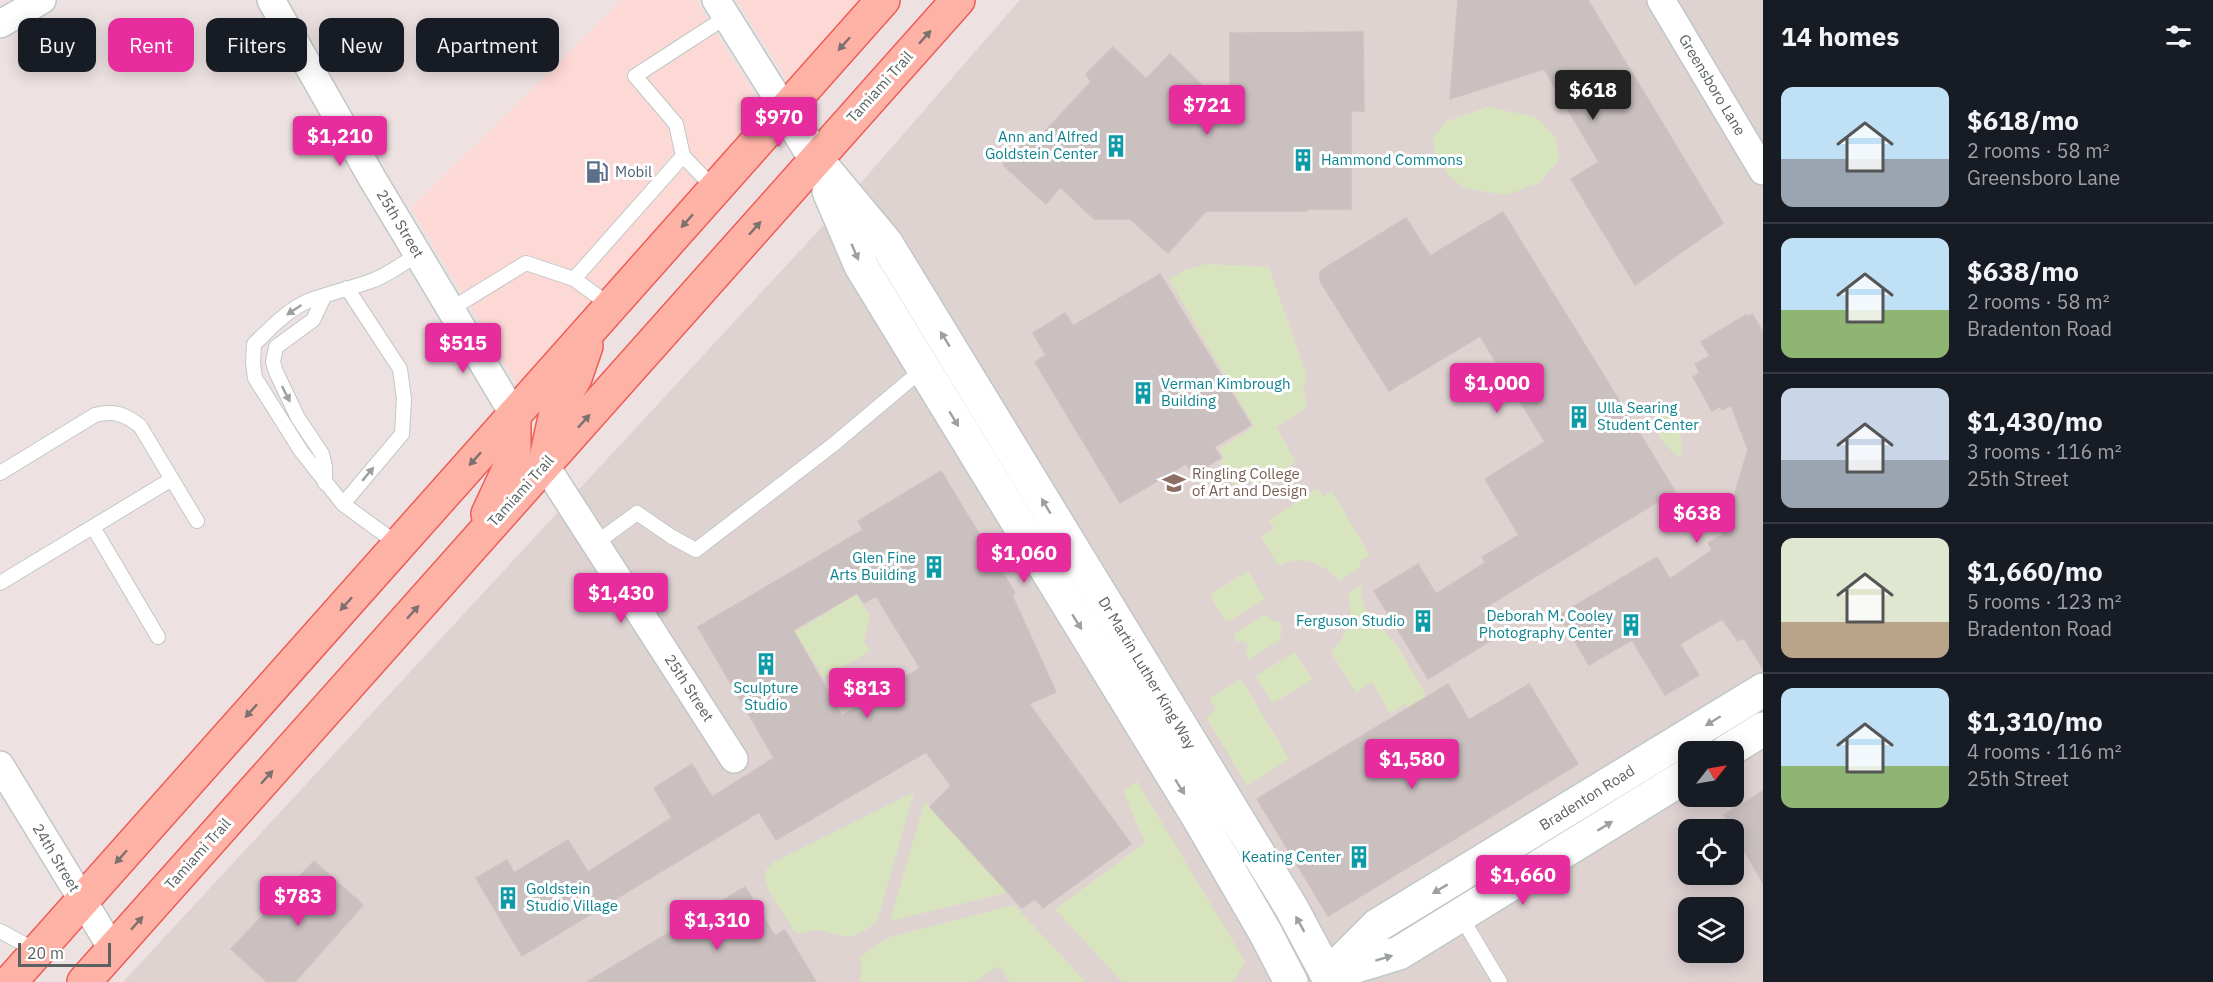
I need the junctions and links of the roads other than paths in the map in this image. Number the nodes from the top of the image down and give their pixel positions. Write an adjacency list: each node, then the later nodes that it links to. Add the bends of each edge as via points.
1 (42, 0): 7 (street)
2 (271, 0): 13 (street, 25th Street)
3 (883, 0): 8 (main road, one-way to 8)
4 (958, 0): 10 (main road, Tamiami Trail, one-way to 4)
5 (1661, 0): 11 (street, Greensboro Lane)
6 (721, 8): 8 (street); 9 (lane, via 635,76 676,124)
7 (0, 24)
8 (785, 110): 10 (street, Dr Martin Luther King Way); 12 (main road)
9 (683, 156): 12 (lane); 14 (lane)
10 (816, 159): 19 (street, Dr Martin Luther King Way, one-way to 19, via 861,266); 21 (main road, Tamiami Trail, one-way to 10); 44 (street, Dr Martin Luther King Way, one-way to 10, via 1291,907 886,243)
11 (1763, 171)
12 (715, 189): 18 (main road, one-way to 18)
13 (418, 254): 15 (lane, via 375,279); 17 (street, 25th Street)
14 (574, 279): 17 (lane, via 526,263); 18 (lane)
15 (347, 288): 16 (lane); 25 (lane, one-way to 15, via 402,434 405,399 400,369)
16 (324, 297): 24 (lane, one-way to 24, via 313,320 276,347 273,362 298,418 322,454); 24 (lane, one-way to 24, via 307,302 276,323 254,344 253,363 255,378)
17 (451, 309): 20 (street, 25th Street)
18 (602, 317): 20 (main road); 21 (main road, via 558,408)
19 (923, 369): 28 (lane, via 834,444 696,550 637,513); 47 (street, Dr Martin Luther King Way, one-way to 47, via 1200,820)
20 (514, 415): 29 (main road, one-way to 29); 30 (main road, via 514,458)
21 (545, 465): 28 (street, 25th Street); 30 (main road, Tamiami Trail)
22 (0, 473): 23 (lane, via 95,415 108,412 130,418 140,426)
23 (172, 479): 26 (lane); 27 (lane)
24 (325, 483): 25 (lane)
25 (343, 504): 29 (lane)
26 (197, 521)
27 (93, 526): 31 (lane); 32 (lane)
28 (596, 543): 36 (street, 25th Street)
29 (399, 545): 39 (main road, one-way to 39)
30 (473, 545): 42 (main road, Tamiami Trail, one-way to 30)
31 (0, 583)
32 (158, 637)
33 (1763, 690): 44 (street, Bradenton Road, one-way to 44, via 1378,926)
34 (1763, 729): 35 (street)
35 (1744, 741)
36 (734, 759)
37 (0, 765): 39 (street, 24th Street)
38 (1678, 781): 40 (street, one-way to 38)
39 (82, 901): 42 (street, 24th Street); 43 (main road)
40 (1460, 915): 44 (street, one-way to 40, via 1399,953); 48 (lane)
41 (0, 930): 43 (lane)
42 (113, 950): 46 (main road, Tamiami Trail)
43 (37, 951): 45 (main road)
44 (1325, 980)
45 (10, 982)
46 (84, 982)
47 (1291, 982)
48 (1500, 982)

